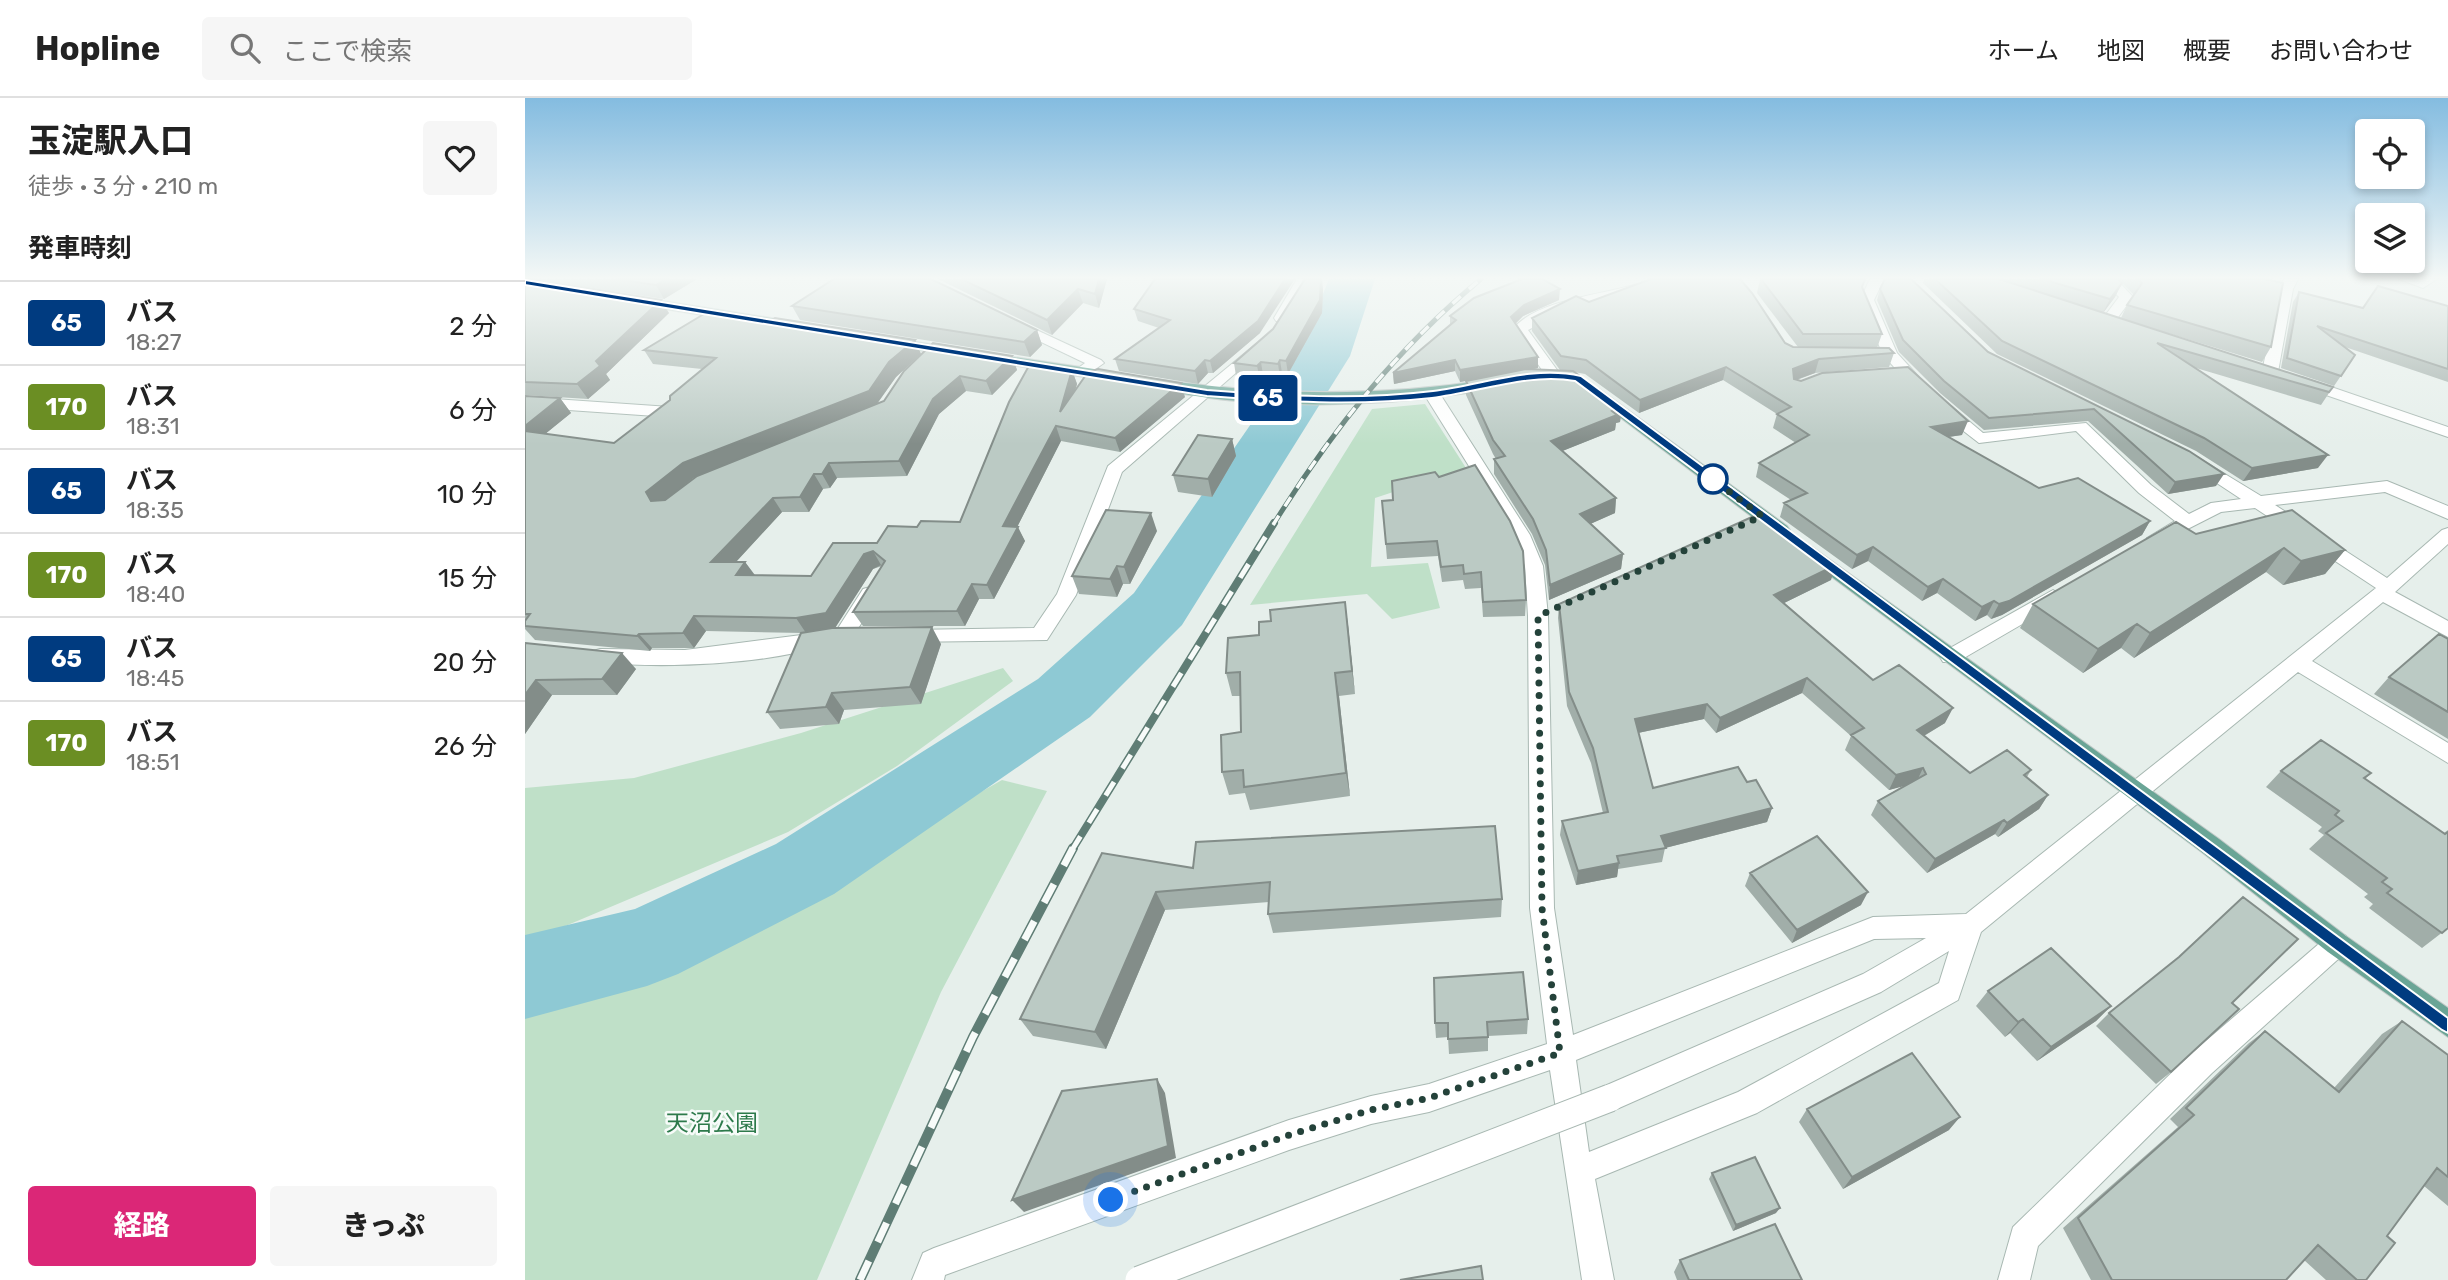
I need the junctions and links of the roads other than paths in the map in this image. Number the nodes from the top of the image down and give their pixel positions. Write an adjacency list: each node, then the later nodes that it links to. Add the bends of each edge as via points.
1 (1036, 334): 9 (street, via 1096,363)
2 (1270, 334): 13 (street)
3 (1522, 334): 11 (street)
4 (1878, 334): 10 (street, via 1884,355)
5 (2274, 334): 17 (street, via 2264,370)
6 (869, 338): 7 (main road)
7 (936, 349): 8 (street); 9 (main road)
8 (920, 365)
9 (1082, 372): 13 (main road)
10 (1906, 373): 12 (street); 22 (street, via 1979,438 2080,426 2145,489)
11 (1552, 374): 14 (main road); 21 (main road, via 1582,382)
12 (1880, 375)
13 (1207, 393): 14 (main road, via 1332,400); 30 (street, via 1114,470 1066,595 1040,635)
14 (1432, 394): 39 (street, via 1521,535 1534,566 1544,613 1542,908)
15 (525, 402): 16 (street)
16 (670, 412)
17 (2448, 432)
18 (2176, 451): 19 (street)
19 (2257, 501): 20 (street, via 2387,486); 22 (street, via 2217,507); 28 (street)
20 (2448, 513)
21 (1762, 516): 23 (street); 32 (main road)
22 (2186, 521): 25 (street)
23 (1737, 527)
24 (2448, 534): 28 (street)
25 (2138, 548)
26 (882, 574): 30 (street)
27 (2068, 589): 32 (street)
28 (2385, 590): 29 (street); 33 (street)
29 (2448, 630)
30 (843, 636): 31 (street, via 729,656 652,661)
31 (579, 654)
32 (1950, 657): 35 (main road)
33 (2295, 660): 34 (street); 35 (street)
34 (2448, 754)
35 (2136, 791): 36 (street); 37 (main road)
36 (1971, 925): 39 (street, via 1874,928); 40 (street, via 1949,991 1747,1103); 42 (street, bridge, via 1872,983 1610,1098)
37 (2337, 944): 38 (main road); 44 (street, via 2202,1063 2024,1238)
38 (2448, 1024)
39 (1560, 1053): 40 (street); 41 (street, via 1429,1098 1289,1135 934,1264)
40 (1579, 1171): 43 (street)
41 (928, 1280)
42 (1139, 1280)
43 (1598, 1280)
44 (2014, 1280)

